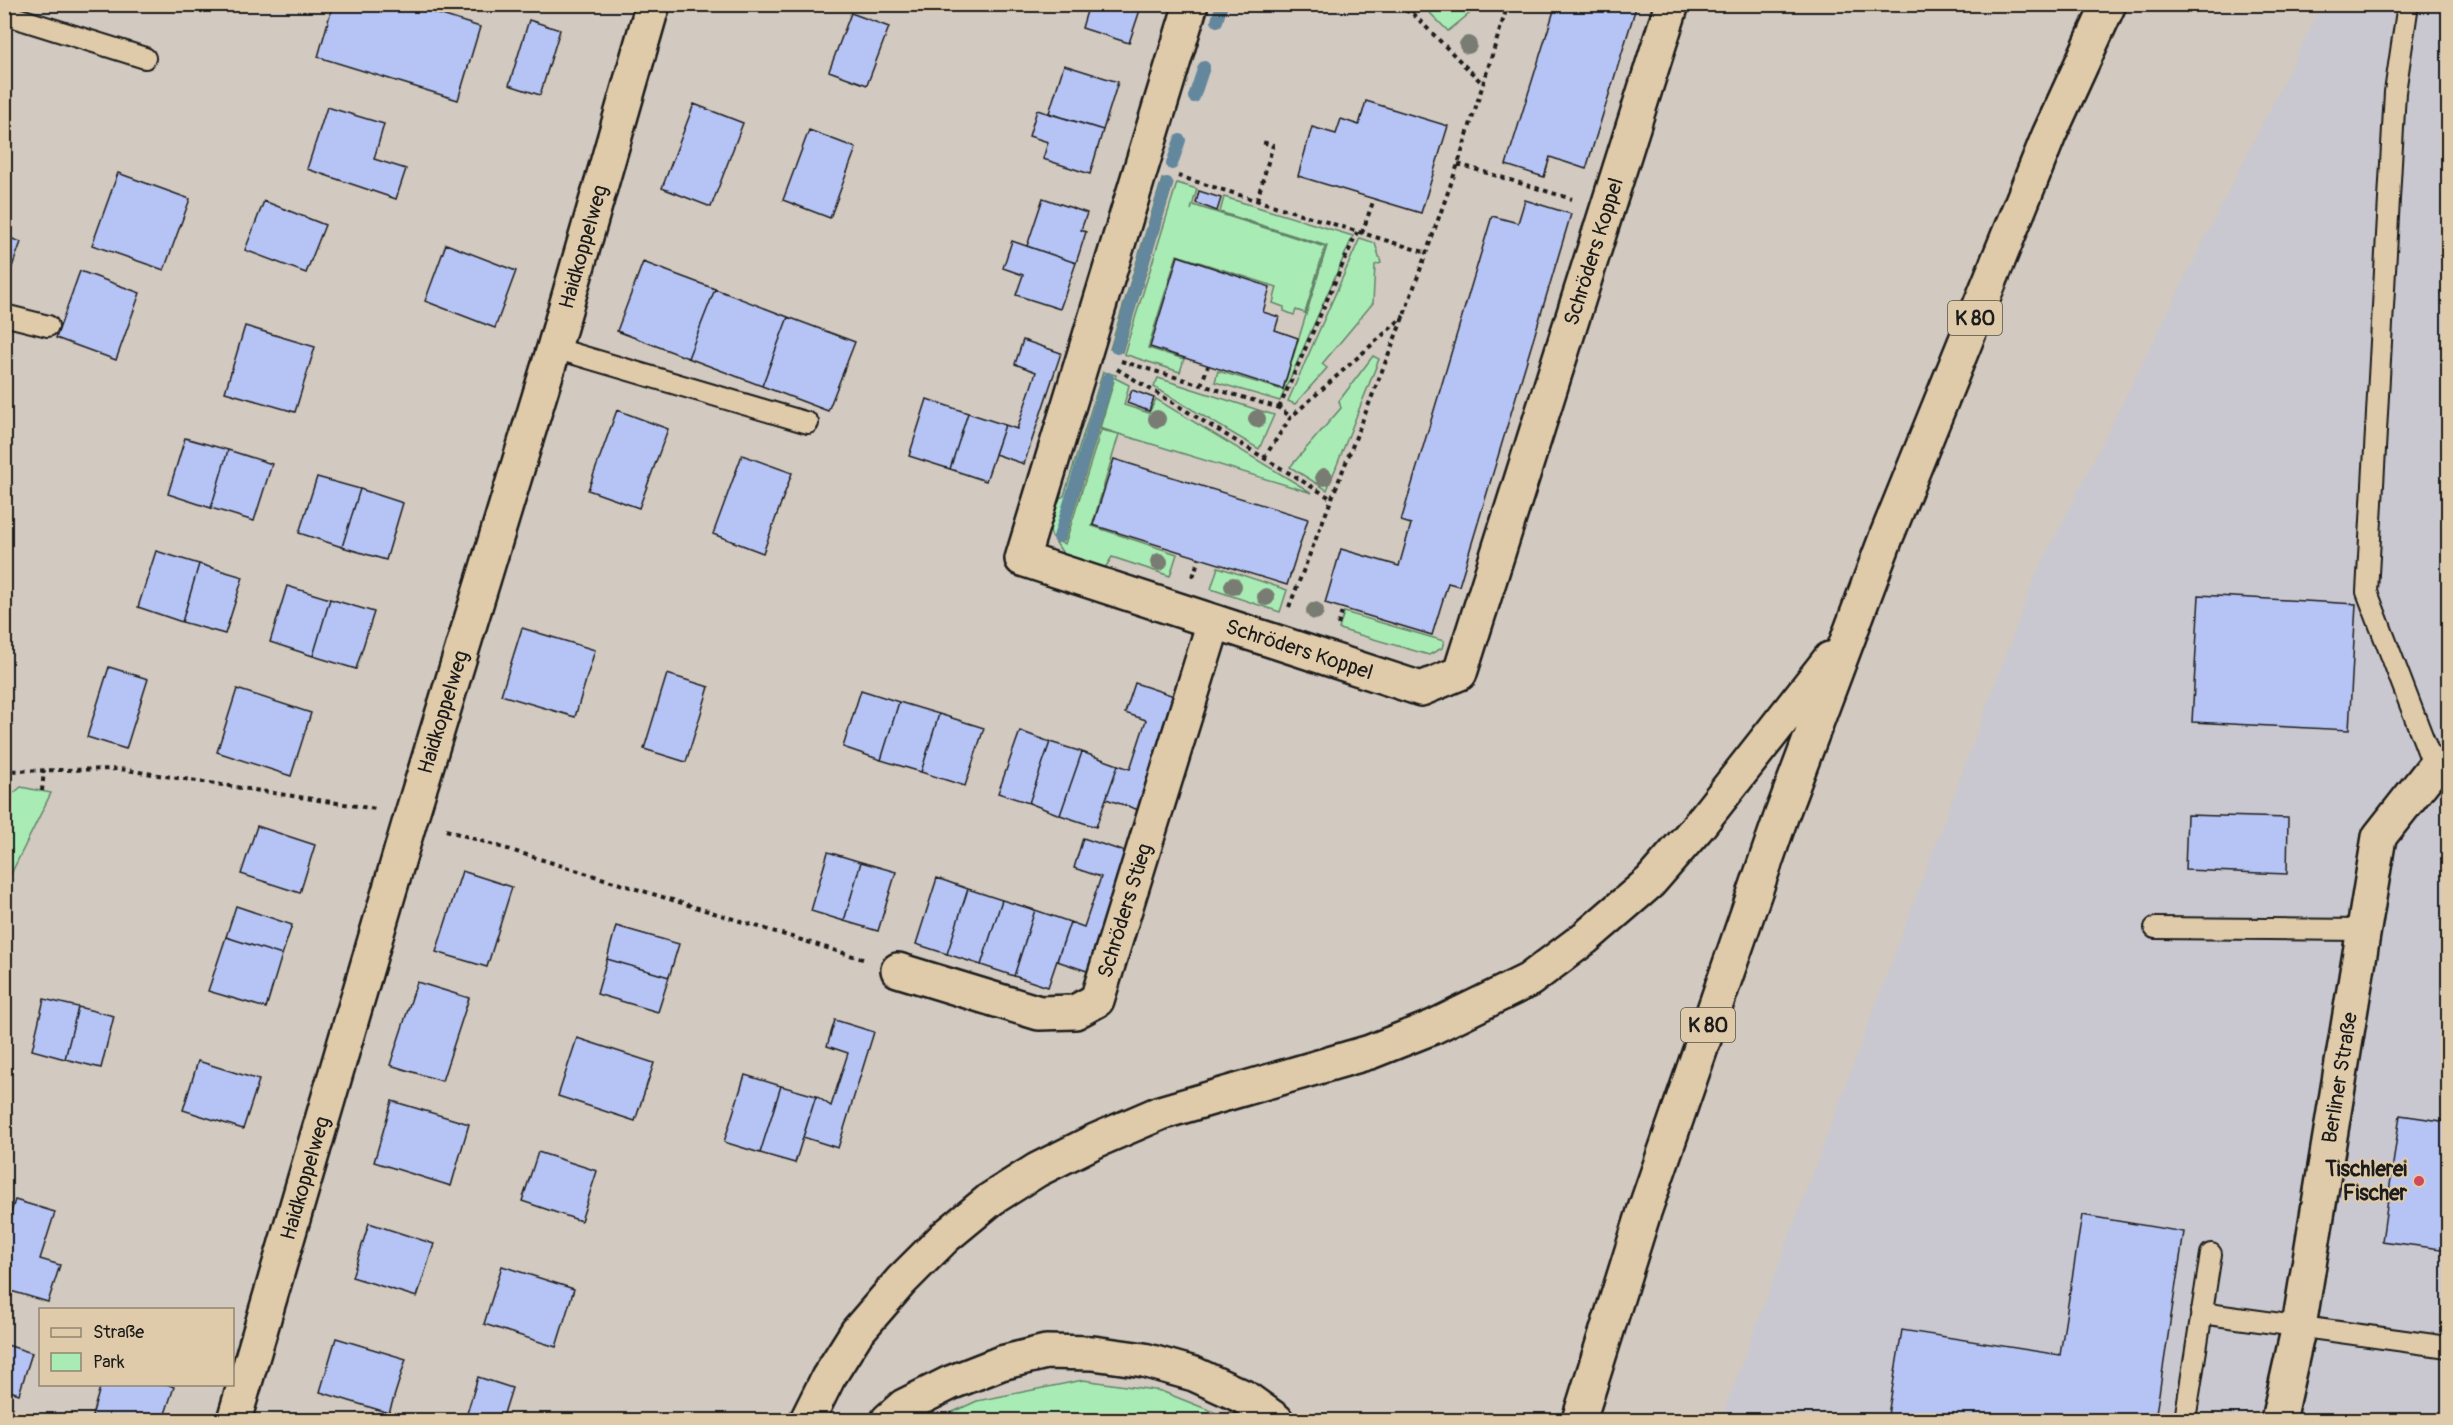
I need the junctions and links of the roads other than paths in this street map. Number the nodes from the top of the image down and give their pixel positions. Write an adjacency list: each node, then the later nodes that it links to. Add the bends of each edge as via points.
1 (653, 4): 10 (main road, Haidkoppelweg)
2 (1191, 4): 12 (main road, Schröders Koppel, via 1022,559)
3 (1672, 4): 12 (main road, Schröders Koppel, via 1460,673 1421,689)
4 (2109, 4): 13 (main road, K 80, via 2044,145)
5 (2408, 4): 14 (lane, via 2395,92 2367,592)
6 (4, 14): 7 (lane)
7 (145, 58)
8 (4, 315): 9 (lane)
9 (48, 326)
10 (554, 348): 11 (lane); 22 (main road, Haidkoppelweg)
11 (808, 423)
12 (1214, 622): 17 (main road, Schröders Stieg, via 1097,1000 1075,1012 1040,1013)
13 (1849, 634): 23 (main road, via 1697,828 1650,882 1585,938 1529,980 1433,1028 1370,1052 1160,1113 1047,1165 991,1199 945,1237 857,1332); 26 (main road, K 80, via 1690,1077)
14 (2441, 765): 16 (main road, Berliner Straße, via 2379,837)
15 (2155, 928): 16 (lane)
16 (2364, 930): 20 (main road, Berliner Straße)
17 (898, 970)
18 (2211, 1254): 19 (lane)
19 (2201, 1314): 20 (lane); 27 (lane)
20 (2299, 1326): 21 (lane); 28 (main road, Berliner Straße)
21 (2448, 1347)
22 (234, 1420)
23 (807, 1420)
24 (888, 1420): 25 (main road, via 904,1406 951,1383 1001,1363 1046,1352 1144,1360 1194,1374 1244,1397)
25 (1275, 1420)
26 (1579, 1420)
27 (2185, 1420)
28 (2278, 1420)

